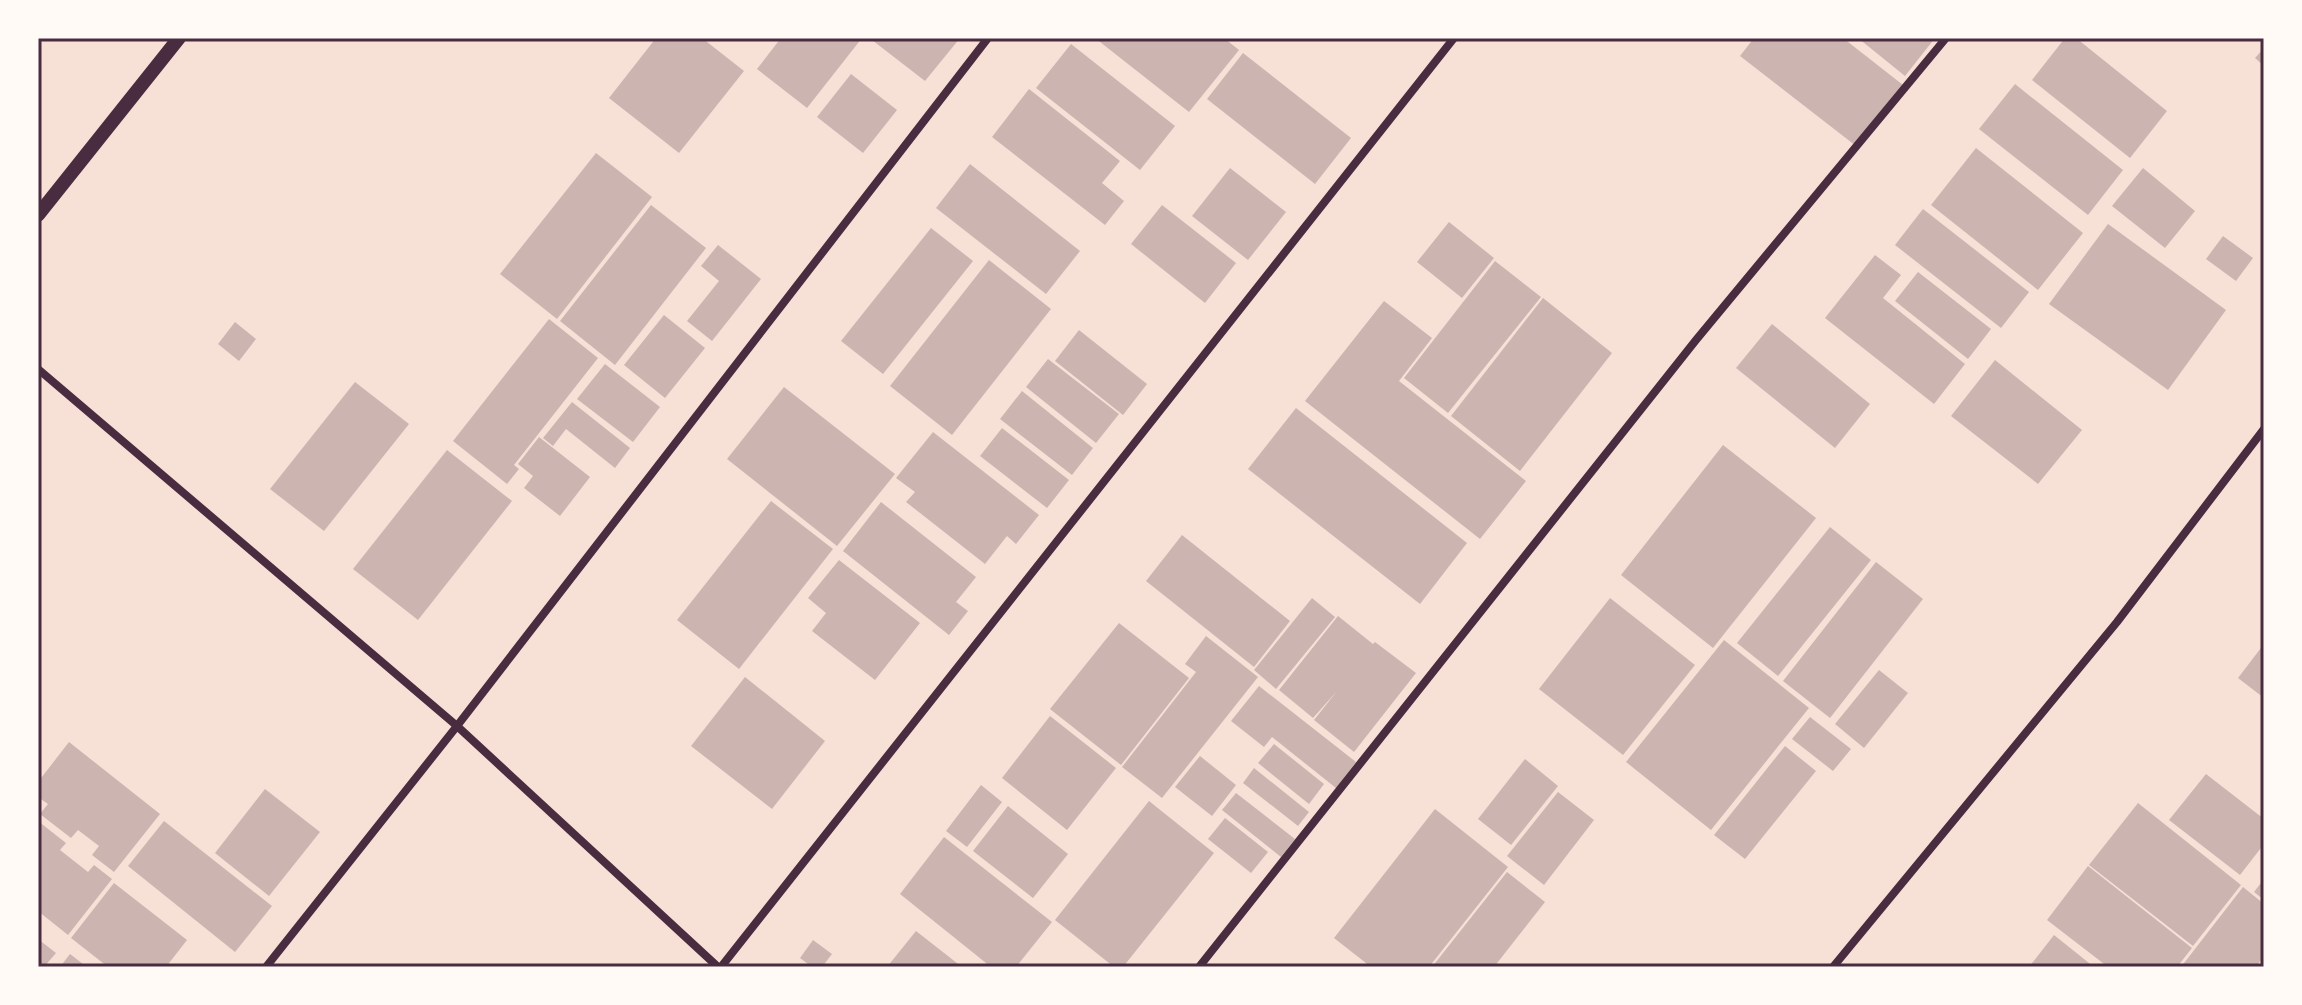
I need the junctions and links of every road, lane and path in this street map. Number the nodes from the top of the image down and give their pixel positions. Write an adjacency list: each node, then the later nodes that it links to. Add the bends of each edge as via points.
1 (179, 38): 5 (street)
2 (988, 38): 8 (street)
3 (1454, 38): 10 (street)
4 (1946, 38): 11 (street, via 1696,340)
5 (38, 215)
6 (38, 369): 8 (street)
7 (2264, 429): 12 (street, via 2117,622)
8 (457, 726): 9 (street); 10 (street)
9 (266, 967)
10 (720, 967)
11 (1199, 967)
12 (1833, 967)

